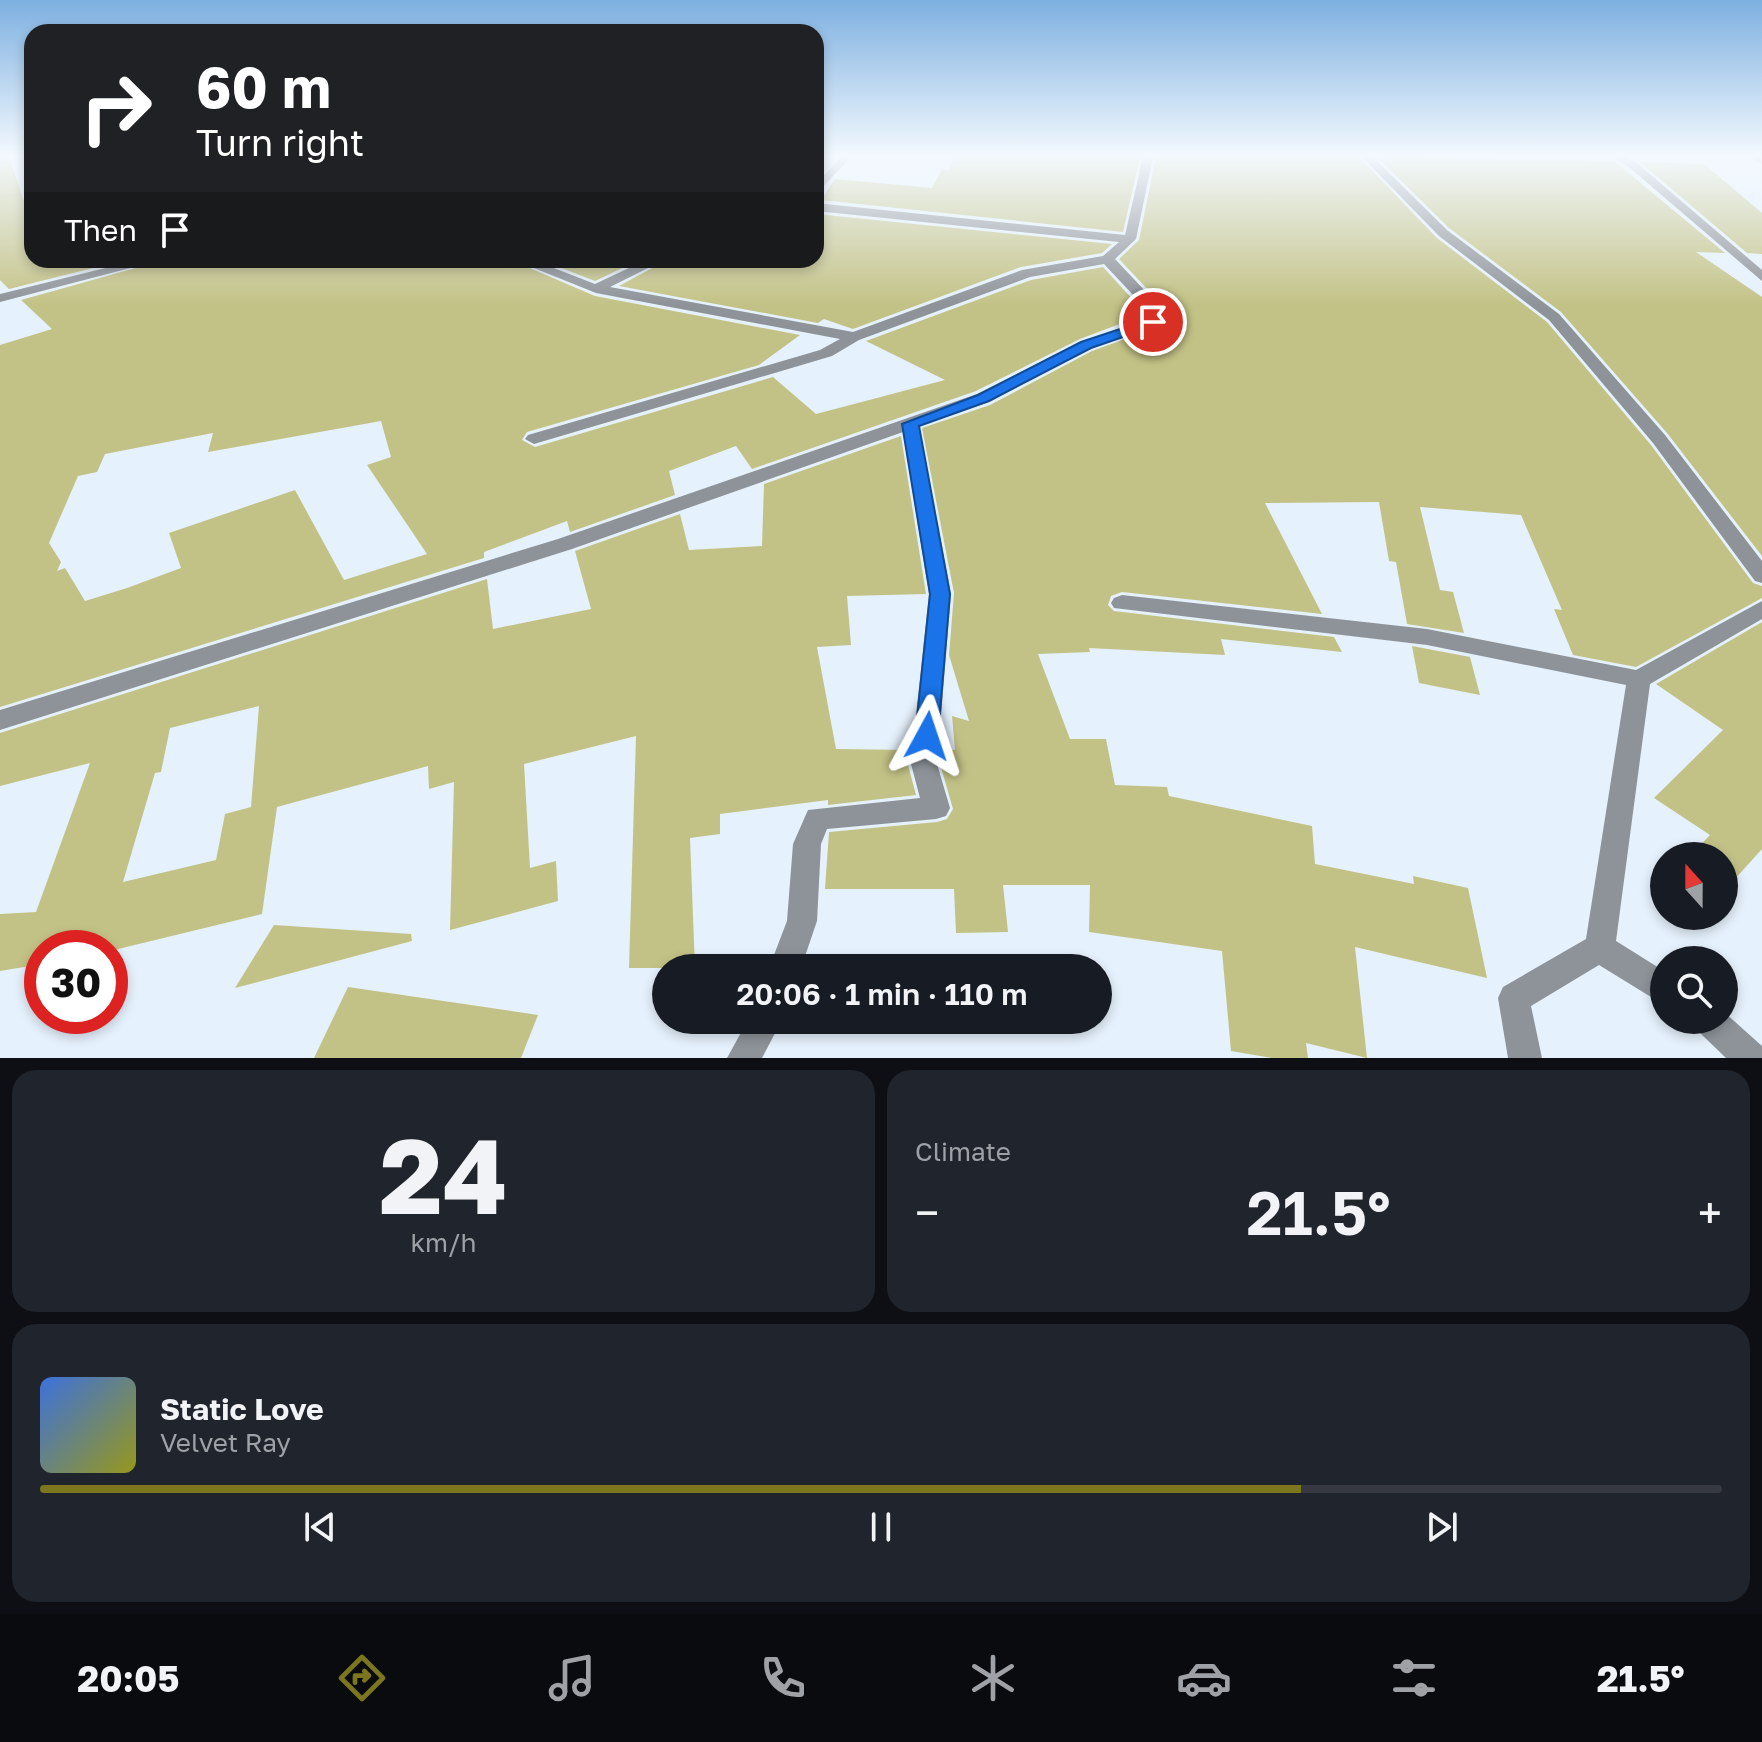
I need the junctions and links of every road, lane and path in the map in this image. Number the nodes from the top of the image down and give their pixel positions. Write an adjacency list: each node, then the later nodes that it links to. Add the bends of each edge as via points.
1 (1137, 206): 5 (street)
2 (1416, 206): 16 (street, via 1443,233 1554,317 1659,439)
3 (1681, 206): 10 (street)
4 (824, 208): 5 (street)
5 (1130, 239): 6 (street)
6 (1107, 259): 13 (street, via 1027,273); 14 (street, via 1158,312 1153,322 1086,345 983,398)
7 (122, 268): 12 (street)
8 (542, 268): 11 (street)
9 (640, 268): 11 (street)
10 (1762, 277)
11 (596, 289): 13 (street)
12 (0, 298)
13 (854, 337): 15 (street, via 826,353)
14 (910, 424): 20 (street, via 565,544); 22 (street, via 940,594 924,764 936,808 818,818 807,844 802,921)
15 (534, 439)
16 (1762, 576)
17 (1122, 603): 19 (street, via 1427,637)
18 (1762, 609): 19 (street)
19 (1639, 679): 21 (street)
20 (0, 720)
21 (1600, 948): 23 (street); 27 (street, via 1514,998)
22 (790, 954)
23 (1650, 980)
24 (758, 1034): 26 (street)
25 (1724, 1034): 28 (street)
26 (744, 1058)
27 (1525, 1058)
28 (1750, 1058)

